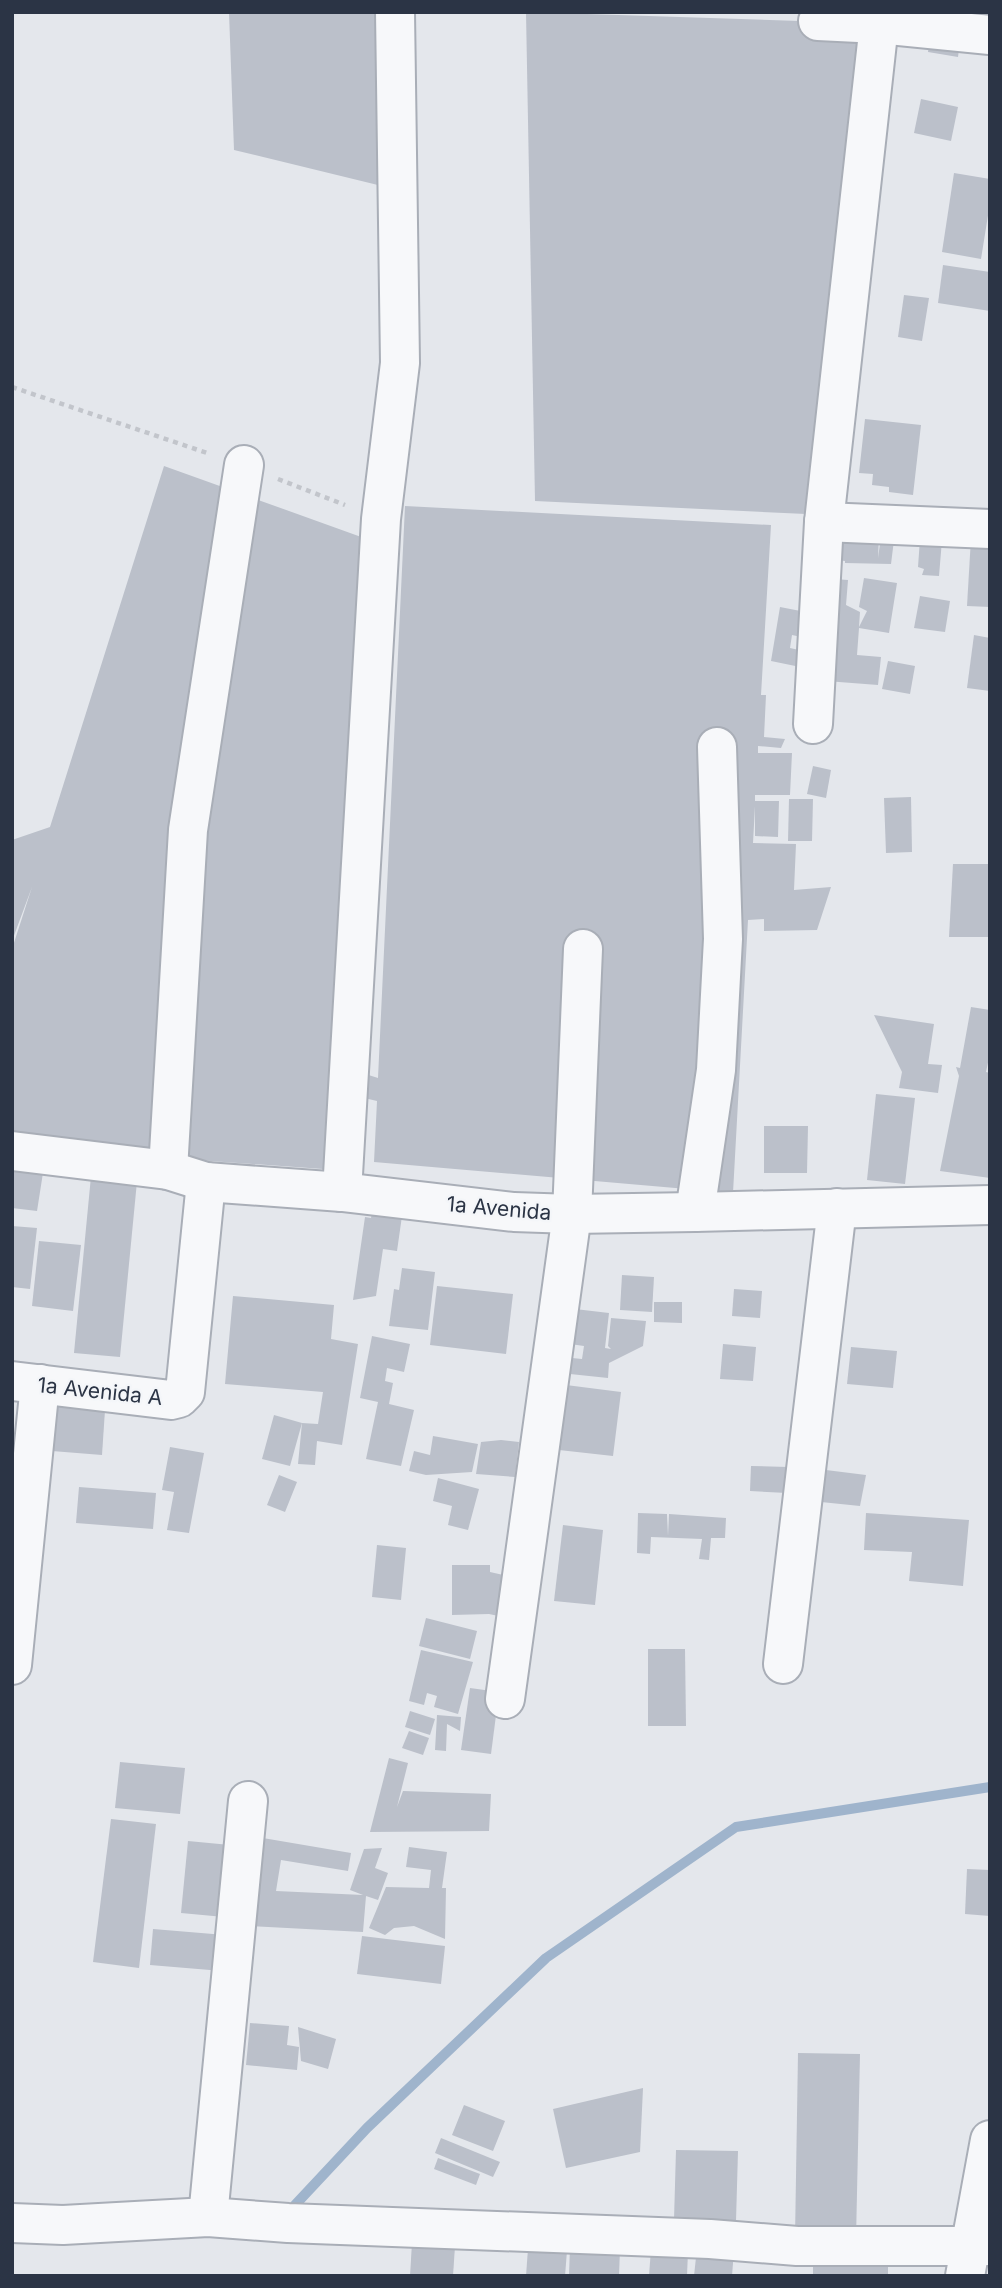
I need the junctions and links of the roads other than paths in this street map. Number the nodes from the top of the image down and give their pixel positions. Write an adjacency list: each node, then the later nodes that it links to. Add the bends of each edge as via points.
1 (396, 12): 14 (street, via 400,363 381,519)
2 (818, 21): 3 (street)
3 (879, 24): 4 (street); 6 (street)
4 (990, 35)
5 (244, 465): 12 (street, via 188,830)
6 (824, 522): 7 (street); 8 (street)
7 (990, 529)
8 (813, 724)
9 (717, 747): 17 (street, via 723,939 716,1070)
10 (583, 949): 18 (street)
11 (12, 1151): 12 (street, 1a Avenida)
12 (168, 1170): 13 (street, 1a Avenida)
13 (206, 1182): 14 (street, 1a Avenida); 19 (street, 1a Avenida A, via 185,1392 171,1400)
14 (342, 1192): 18 (street, 1a Avenida, via 514,1212)
15 (990, 1205): 16 (street, 1a Avenida)
16 (837, 1208): 17 (street, 1a Avenida); 20 (street)
17 (695, 1212): 18 (street, 1a Avenida)
18 (572, 1213): 22 (street)
19 (26, 1383): 21 (street)
20 (782, 1664)
21 (12, 1665)
22 (505, 1699)
23 (248, 1801): 25 (street)
24 (990, 2140): 27 (street)
25 (208, 2217): 26 (street, via 63,2225); 27 (street, via 710,2239)
26 (12, 2223)
27 (975, 2256)

